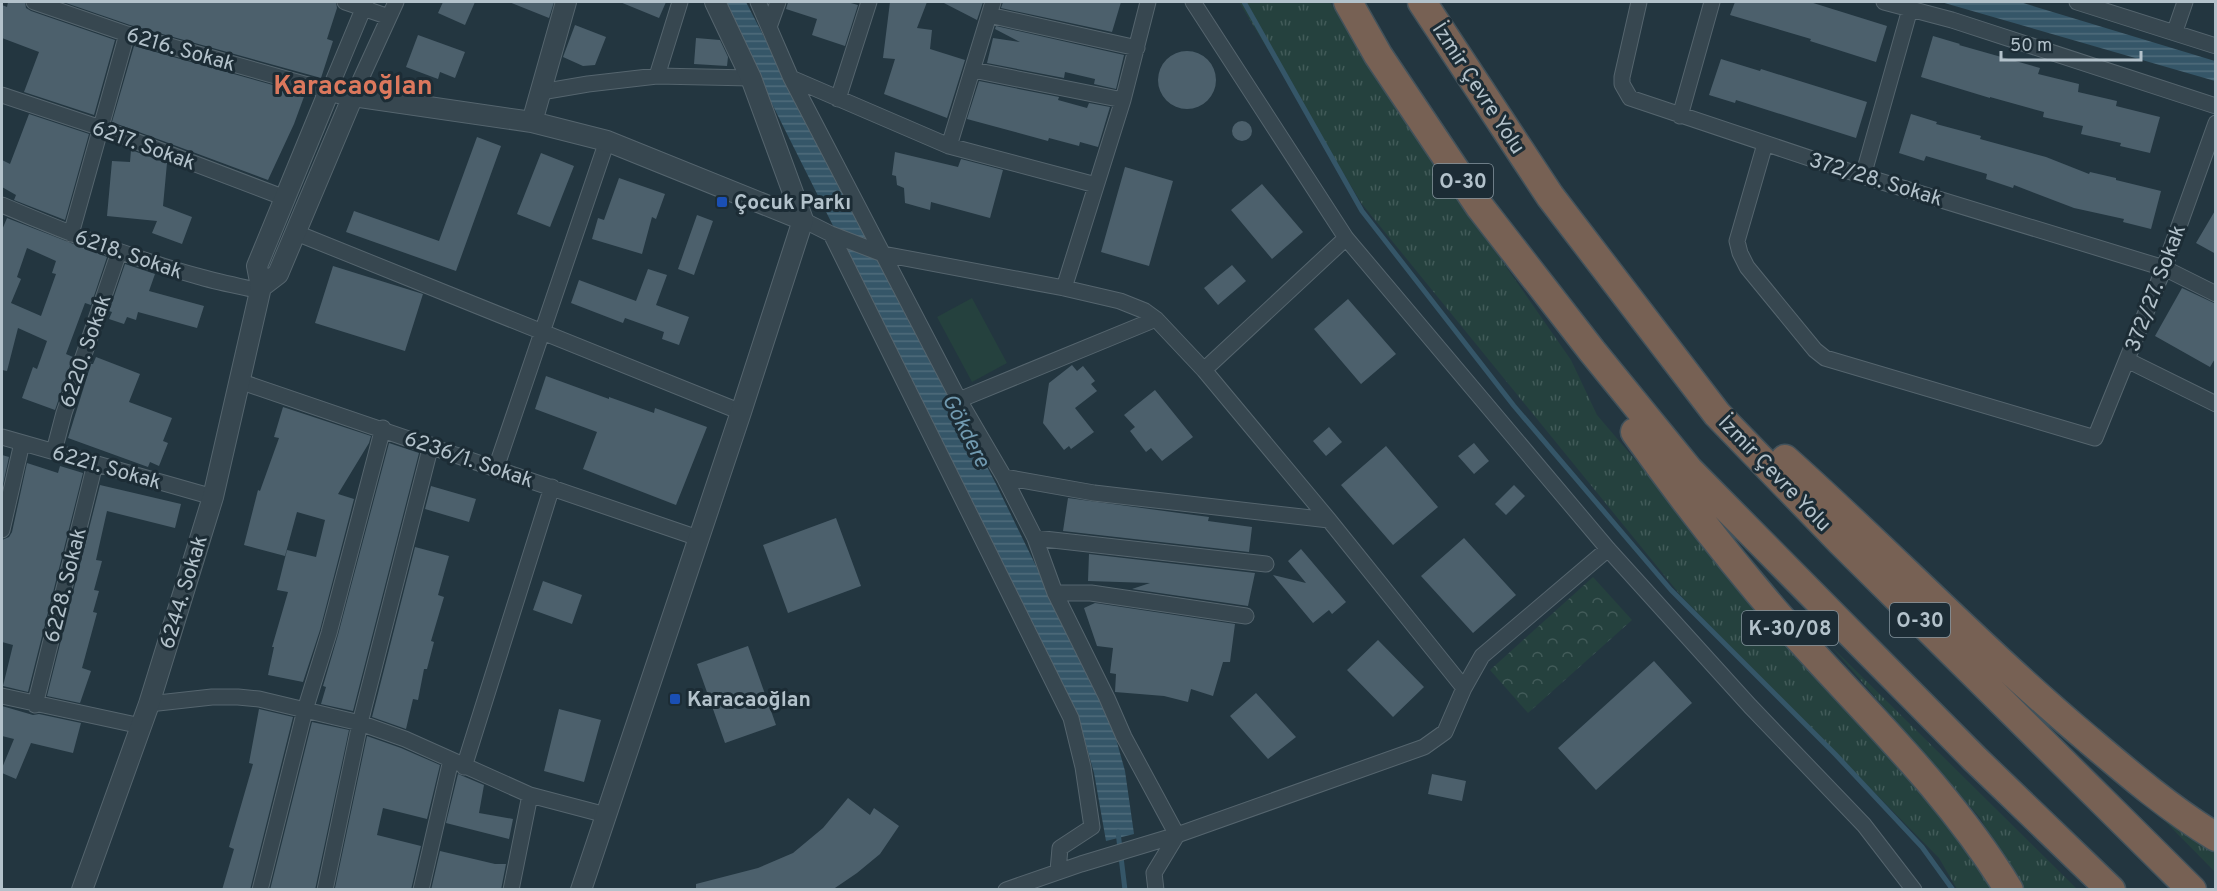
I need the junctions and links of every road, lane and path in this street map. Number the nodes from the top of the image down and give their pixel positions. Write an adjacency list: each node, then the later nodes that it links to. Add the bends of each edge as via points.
1 (34, 2): 25 (street, 6216. Sokak)
2 (345, 2): 19 (street)
3 (396, 2): 22 (street)
4 (566, 2): 33 (street)
5 (680, 2): 29 (street)
6 (715, 2): 30 (street)
7 (758, 2): 23 (street)
8 (778, 2): 23 (street)
9 (869, 2): 36 (street)
10 (1149, 2): 27 (street)
11 (1193, 2): 54 (street)
12 (1348, 2): 64 (highway, O-30, via 1378,55 1480,207)
13 (1422, 2): 63 (highway, İzmir Çevre Yolu / O-30, via 1550,196)
14 (1638, 2): 39 (street, 372/28. Sokak, via 1622,84 1630,98)
15 (1712, 2): 39 (street)
16 (1884, 2): 21 (street)
17 (2077, 2): 24 (street)
18 (2185, 2): 24 (street)
19 (364, 4): 22 (street); 32 (street, 6244. Sokak)
20 (991, 8): 27 (street); 28 (street)
21 (1910, 9): 38 (street); 46 (street)
22 (389, 17): 35 (street)
23 (769, 27): 31 (street)
24 (2175, 31): 26 (street)
25 (127, 34): 32 (street, 6216. Sokak); 42 (street)
26 (2216, 46)
27 (1137, 48): 37 (street)
28 (973, 70): 37 (street); 45 (street)
29 (657, 76): 30 (street); 33 (street)
30 (751, 78): 50 (street)
31 (791, 78): 36 (street); 56 (street)
32 (329, 91): 35 (street); 48 (street, 6244. Sokak)
33 (540, 92): 40 (street)
34 (2, 95): 42 (street, 6217. Sokak)
35 (353, 96): 40 (street); 51 (street)
36 (838, 99): 45 (street)
37 (1123, 100): 47 (street)
38 (2216, 106)
39 (1680, 116): 44 (street, 372/28. Sokak)
40 (532, 122): 43 (street)
41 (2216, 123): 57 (street, 372/27. Sokak)
42 (101, 128): 48 (street, 6217. Sokak); 52 (street)
43 (607, 141): 50 (street); 62 (street)
44 (1765, 144): 46 (street, 372/28. Sokak); 65 (street, via 1737,241 1740,253 1825,358 2095,438)
45 (949, 146): 47 (street)
46 (1863, 176): 57 (street, 372/28. Sokak)
47 (1096, 185): 58 (street)
48 (285, 198): 59 (street, 6244. Sokak, via 257,266)
49 (2, 205): 52 (street, 6218. Sokak)
50 (803, 219): 53 (street); 70 (street)
51 (294, 232): 59 (street, via 278,274); 62 (street)
52 (71, 234): 55 (street, 6218. Sokak)
53 (831, 234): 56 (street); 101 (street, via 1071,718 1092,827 1060,848)
54 (1346, 238): 66 (street); 85 (street)
55 (119, 252): 59 (street, 6218. Sokak, via 197,276); 75 (street, 6220. Sokak)
56 (883, 254): 58 (street); 68 (street)
57 (2164, 268): 60 (street, 372/28. Sokak); 65 (street, 372/27. Sokak)
58 (1064, 288): 61 (street, via 1120,301)
59 (260, 289): 67 (street, 6244. Sokak)
60 (2216, 294)
61 (1156, 319): 66 (street); 68 (street)
62 (542, 332): 70 (street); 77 (street)
63 (1659, 340): 100 (highway, via 2030,691 2127,772); 113 (highway, İzmir Çevre Yolu / O-30, via 1717,414 1841,542)
64 (1592, 351): 111 (highway, K-30/08, via 1619,408 1720,547 1917,765 1951,806); 112 (highway, O-30, via 1689,470)
65 (2127, 360): 69 (street, 372/27. Sokak)
66 (1204, 370): 81 (street)
67 (239, 381): 71 (street, 6236/1. Sokak); 80 (street, 6244. Sokak)
68 (959, 400): 78 (street)
69 (2216, 404)
70 (741, 412): 83 (street)
71 (383, 428): 74 (street, 6236/1. Sokak); 93 (street)
72 (2, 437): 73 (street, 6221. Sokak)
73 (22, 443): 75 (street, 6221. Sokak); 82 (street)
74 (431, 446): 77 (street, 6236/1. Sokak); 94 (street)
75 (54, 451): 76 (street, 6221. Sokak)
76 (94, 464): 80 (street, 6221. Sokak); 92 (street, 6228. Sokak)
77 (496, 468): 79 (street, 6236/1. Sokak)
78 (1004, 477): 81 (street, via 1094,493); 84 (street)
79 (552, 488): 83 (street, 6236/1. Sokak); 96 (street)
80 (213, 497): 91 (street, 6244. Sokak)
81 (1329, 520): 89 (street)
82 (2, 530)
83 (698, 538): 98 (street)
84 (1035, 538): 86 (street); 87 (street)
85 (1608, 549): 89 (street, via 1482,656); 110 (street, via 1864,825)
86 (1266, 564)
87 (1055, 593): 88 (street, via 1091,593); 99 (street, via 1124,737)
88 (1246, 616)
89 (1464, 688): 99 (street, via 1445,732 1424,747)
90 (2, 696): 92 (street)
91 (149, 704): 93 (street, via 238,697); 95 (street, 6244. Sokak)
92 (35, 705): 95 (street)
93 (305, 710): 94 (street); 103 (street)
94 (360, 723): 96 (street); 104 (street)
95 (141, 726): 102 (street, 6244. Sokak)
96 (458, 763): 97 (street); 105 (street)
97 (530, 795): 98 (street); 106 (street)
98 (606, 814): 107 (street)
99 (1177, 835): 101 (street); 109 (street, via 1154,873)
100 (2216, 837)
101 (1058, 871): 108 (street)
102 (82, 890)
103 (260, 890)
104 (325, 890)
105 (421, 890)
106 (511, 890)
107 (582, 890)
108 (1006, 890)
109 (1156, 890)
110 (1914, 890)
111 (2009, 890)
112 (2111, 890)
113 (2192, 890)

